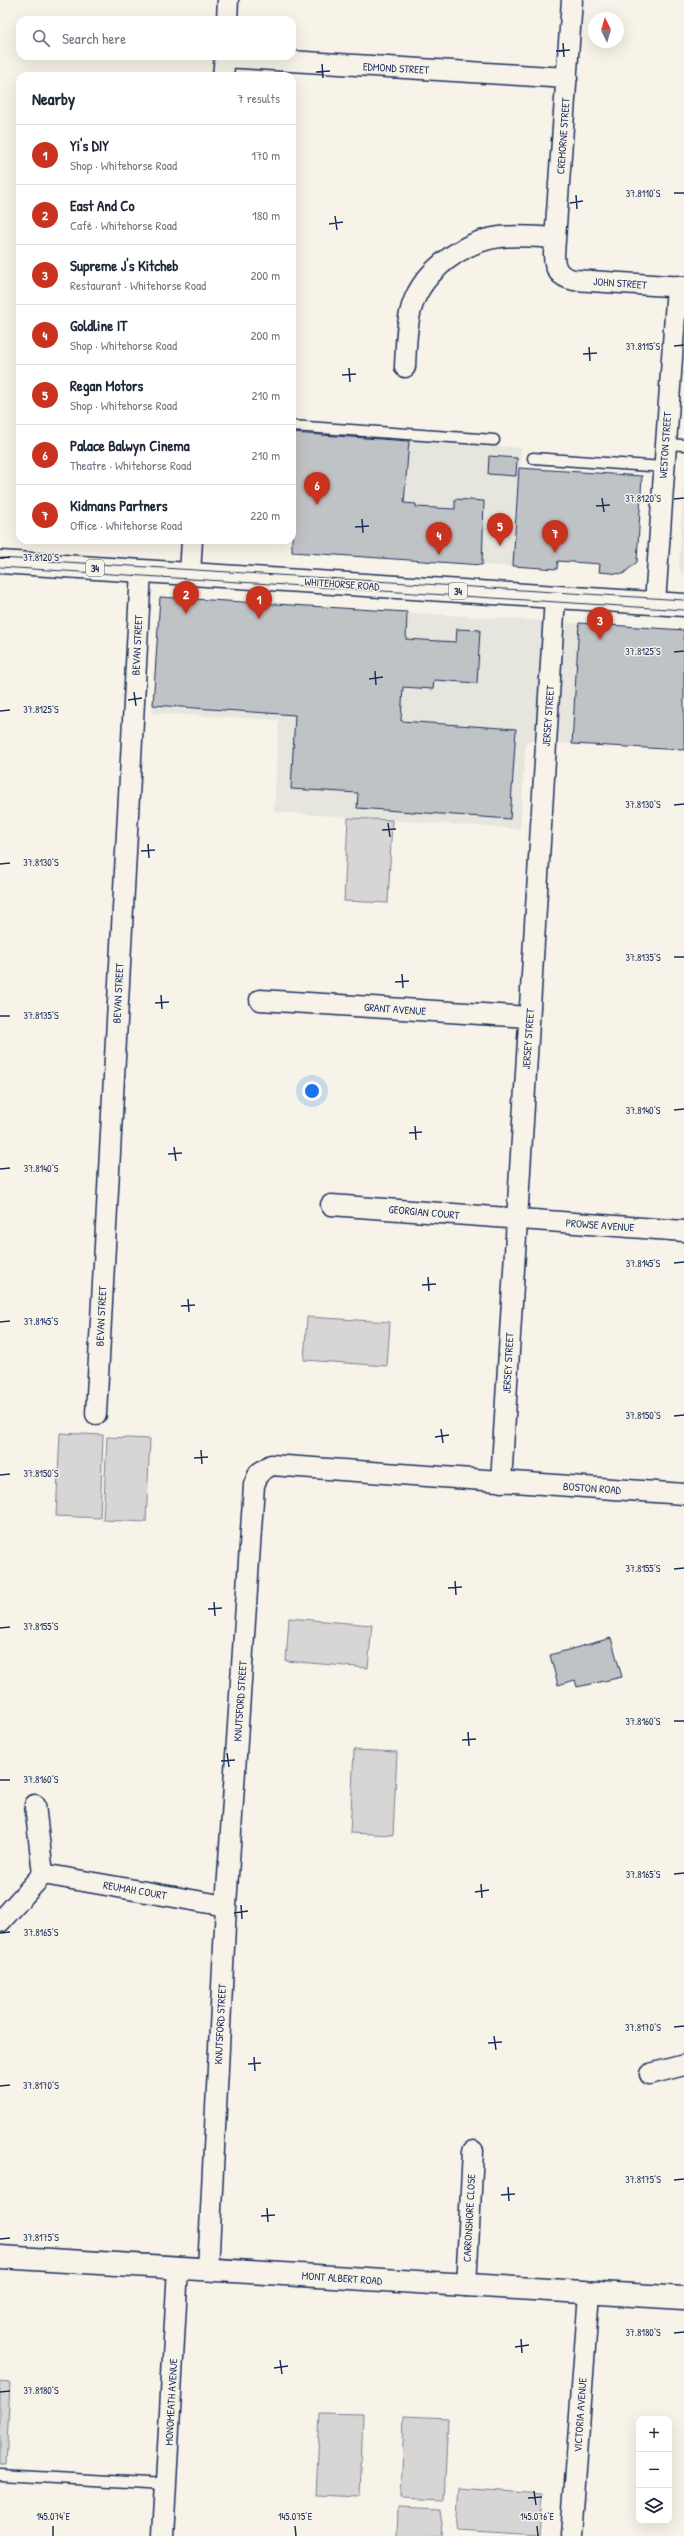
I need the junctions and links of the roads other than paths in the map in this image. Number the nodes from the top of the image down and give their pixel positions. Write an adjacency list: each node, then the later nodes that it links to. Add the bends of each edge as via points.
1 (228, 0): 3 (street)
2 (572, 0): 5 (street, CREMORNE STREET)
3 (227, 16)
4 (224, 63): 5 (street, EDMOND STREET)
5 (567, 78): 6 (street, CREMORNE STREET)
6 (555, 238): 7 (street, CREMORNE STREET, via 554,260); 9 (street, via 489,239 461,251 436,270 427,279 412,305)
7 (557, 272): 8 (street, JOHN STREET, via 574,280)
8 (680, 287): 12 (street, WESTON STREET)
9 (405, 367)
10 (296, 426): 11 (lane)
11 (494, 440)
12 (675, 445): 14 (street, WESTON STREET)
13 (533, 458): 14 (lane)
14 (664, 467): 20 (street, WESTON STREET)
15 (192, 544): 18 (street)
16 (0, 562): 17 (main road, WHITEHORSE ROAD / 34)
17 (141, 571): 18 (main road, WHITEHORSE ROAD / 34); 27 (street, BEVAN STREET)
18 (190, 574): 19 (main road, WHITEHORSE ROAD / 34)
19 (555, 597): 20 (main road, WHITEHORSE ROAD / 34); 23 (street, JERSEY STREET)
20 (654, 603): 21 (main road, WHITEHORSE ROAD / 34)
21 (684, 605)
22 (260, 1000): 23 (street, GRANT AVENUE)
23 (529, 1018): 25 (street, JERSEY STREET)
24 (331, 1205): 25 (street, GEORGIAN COURT)
25 (516, 1220): 26 (street, PROWSE AVENUE); 28 (street, JERSEY STREET)
26 (684, 1231)
27 (96, 1414)
28 (501, 1482): 29 (street, BOSTON ROAD); 32 (street, KNUTSFORD STREET, via 272,1465 259,1473 254,1485)
29 (684, 1494)
30 (35, 1805): 31 (street)
31 (44, 1874): 32 (street, REUMAH COURT); 33 (street)
32 (226, 1906): 39 (street, KNUTSFORD STREET)
33 (0, 1922)
34 (684, 2065): 35 (street)
35 (650, 2074)
36 (473, 2151): 40 (street, CARRONSHORE CLOSE)
37 (0, 2257): 38 (main road, MONT ALBERT ROAD)
38 (178, 2268): 39 (main road, MONT ALBERT ROAD); 44 (street, MONOMEATH AVENUE)
39 (208, 2270): 40 (main road, MONT ALBERT ROAD)
40 (466, 2286): 41 (main road, MONT ALBERT ROAD)
41 (588, 2293): 42 (main road, MONT ALBERT ROAD); 46 (street, VICTORIA AVENUE)
42 (684, 2298)
43 (0, 2475): 44 (lane)
44 (166, 2484): 45 (street, MONOMEATH AVENUE)
45 (163, 2536)
46 (571, 2536)

